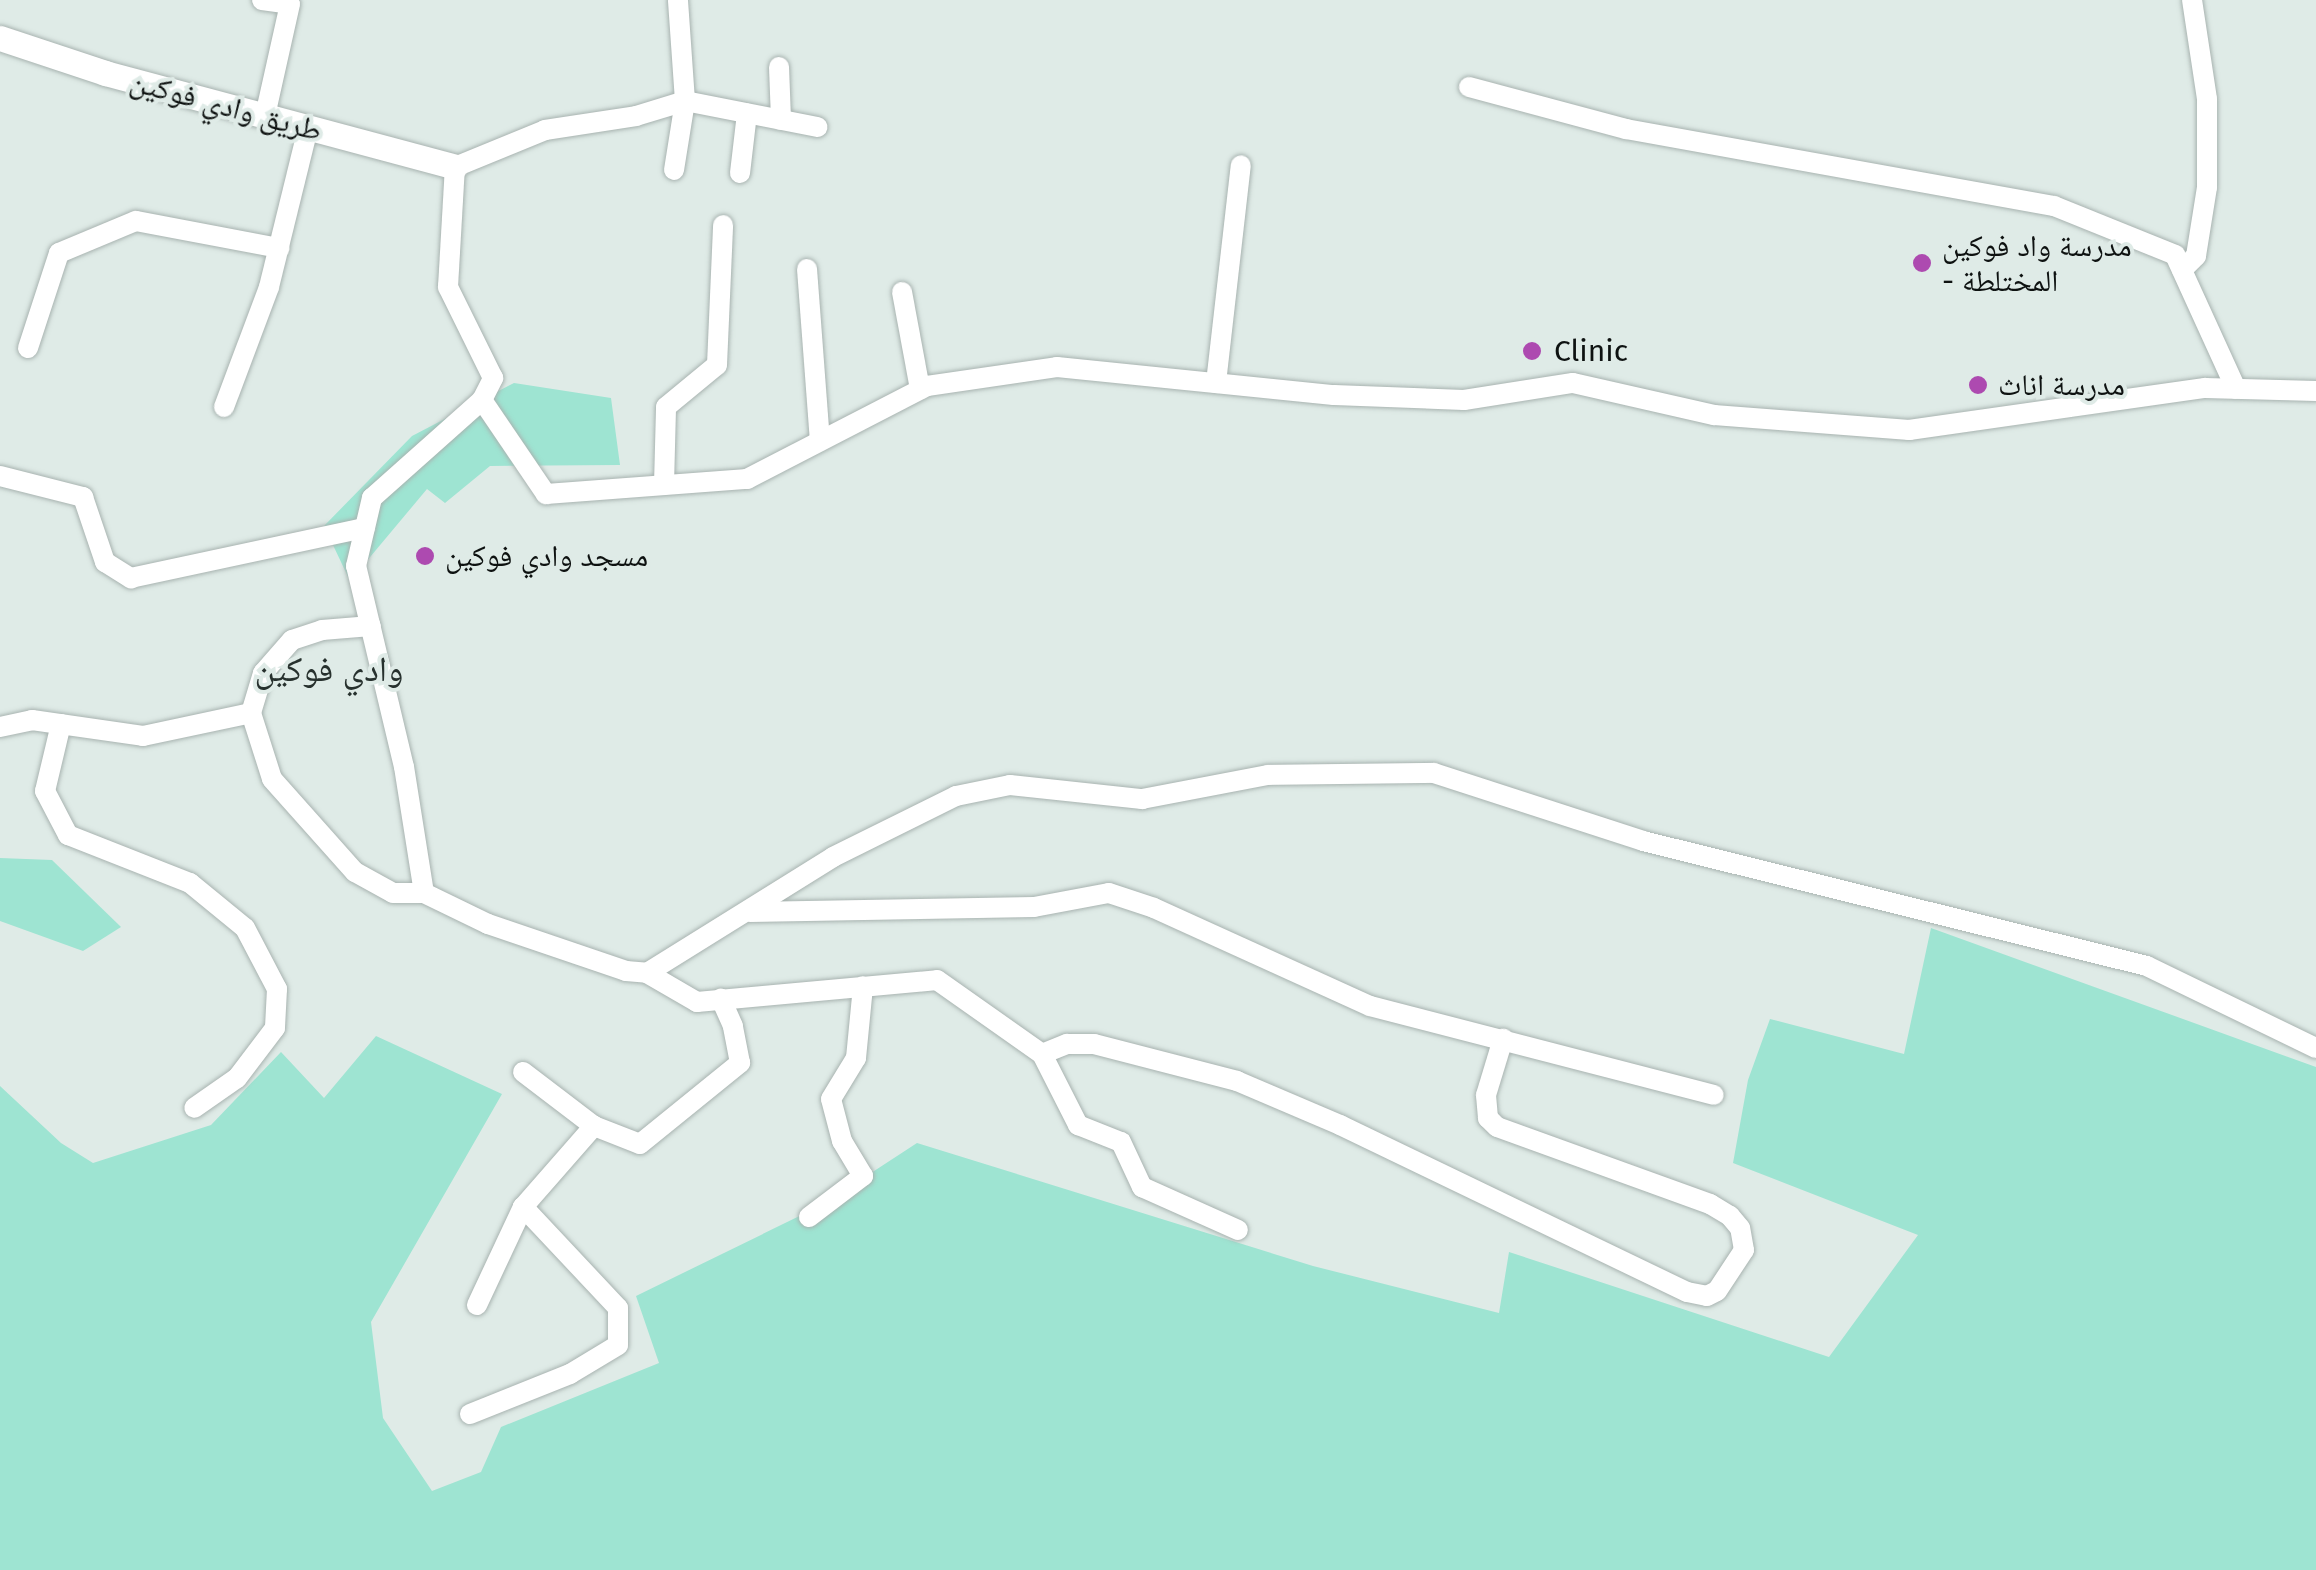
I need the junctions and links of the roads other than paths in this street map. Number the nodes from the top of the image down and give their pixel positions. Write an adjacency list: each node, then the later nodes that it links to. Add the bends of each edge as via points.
1 (262, 0): 9 (street, via 290,4)
2 (678, 0): 7 (street)
3 (2192, 0): 20 (street, via 2207,99 2206,187 2196,256)
4 (0, 38): 9 (street, طريق وادي فوکين)
5 (779, 67): 10 (street)
6 (1469, 87): 20 (street, via 1626,130 2054,206 2175,255)
7 (685, 101): 8 (street); 14 (street, via 545,130); 15 (street)
8 (747, 113): 10 (street); 16 (street)
9 (265, 116): 12 (street, طريق وادي فوکين)
10 (782, 120): 11 (street)
11 (816, 127)
12 (308, 128): 14 (street, طريق وادي فوکين); 18 (street)
13 (1242, 165): 23 (street)
14 (455, 168): 27 (street, via 448,288 493,378)
15 (674, 170)
16 (740, 172)
17 (723, 225): 31 (street, via 716,365 666,406)
18 (278, 248): 22 (street, via 136,220 59,252); 28 (street)
19 (807, 269): 29 (street)
20 (2182, 270): 25 (street)
21 (902, 292): 24 (street)
22 (28, 348)
23 (1216, 383): 24 (street, via 1057,367); 25 (street, via 1464,400 1573,383 1714,414 1909,430)
24 (920, 389): 29 (street)
25 (2236, 389): 26 (street)
26 (2316, 390)
27 (482, 400): 31 (street, via 546,494); 32 (street, via 372,498)
28 (224, 407)
29 (820, 441): 31 (street, via 748,479)
30 (0, 476): 32 (street, via 84,496 105,562 131,578)
31 (664, 485)
32 (365, 528): 33 (street, via 356,566)
33 (371, 626): 34 (street, via 292,640 263,674); 37 (street)
34 (252, 714): 35 (street, via 143,736); 37 (street, via 272,779 356,872 393,893)
35 (61, 724): 36 (street, via 32,720); 47 (street, via 45,791 68,835 190,883 245,928 278,990 275,1028 238,1078)
36 (0, 728)
37 (424, 893): 39 (street, via 488,924)
38 (748, 912): 39 (street); 42 (street, via 1034,907 1109,894 1170,914 1370,1006); 43 (street, via 833,857 956,796 1010,785 1142,799 1268,775 1434,772 1642,841 2147,966)
39 (646, 972): 41 (street, via 697,1002)
40 (863, 986): 41 (street); 44 (street, via 938,980); 50 (street, via 856,1058 831,1099 842,1141 864,1176)
41 (720, 999): 48 (street, via 740,1063 640,1144)
42 (1503, 1039): 44 (street, via 1486,1095 1488,1118 1730,1216 1744,1250 1717,1291 1688,1292 1236,1081 1094,1044 1067,1044); 46 (street)
43 (2316, 1048)
44 (1042, 1054): 51 (street, via 1078,1125 1121,1142 1142,1187)
45 (522, 1072): 48 (street)
46 (1714, 1095)
47 (194, 1108)
48 (594, 1126): 49 (street)
49 (524, 1207): 52 (street); 53 (street, via 618,1308 618,1346 570,1374)
50 (809, 1216)
51 (1238, 1230)
52 (478, 1305)
53 (470, 1414)

